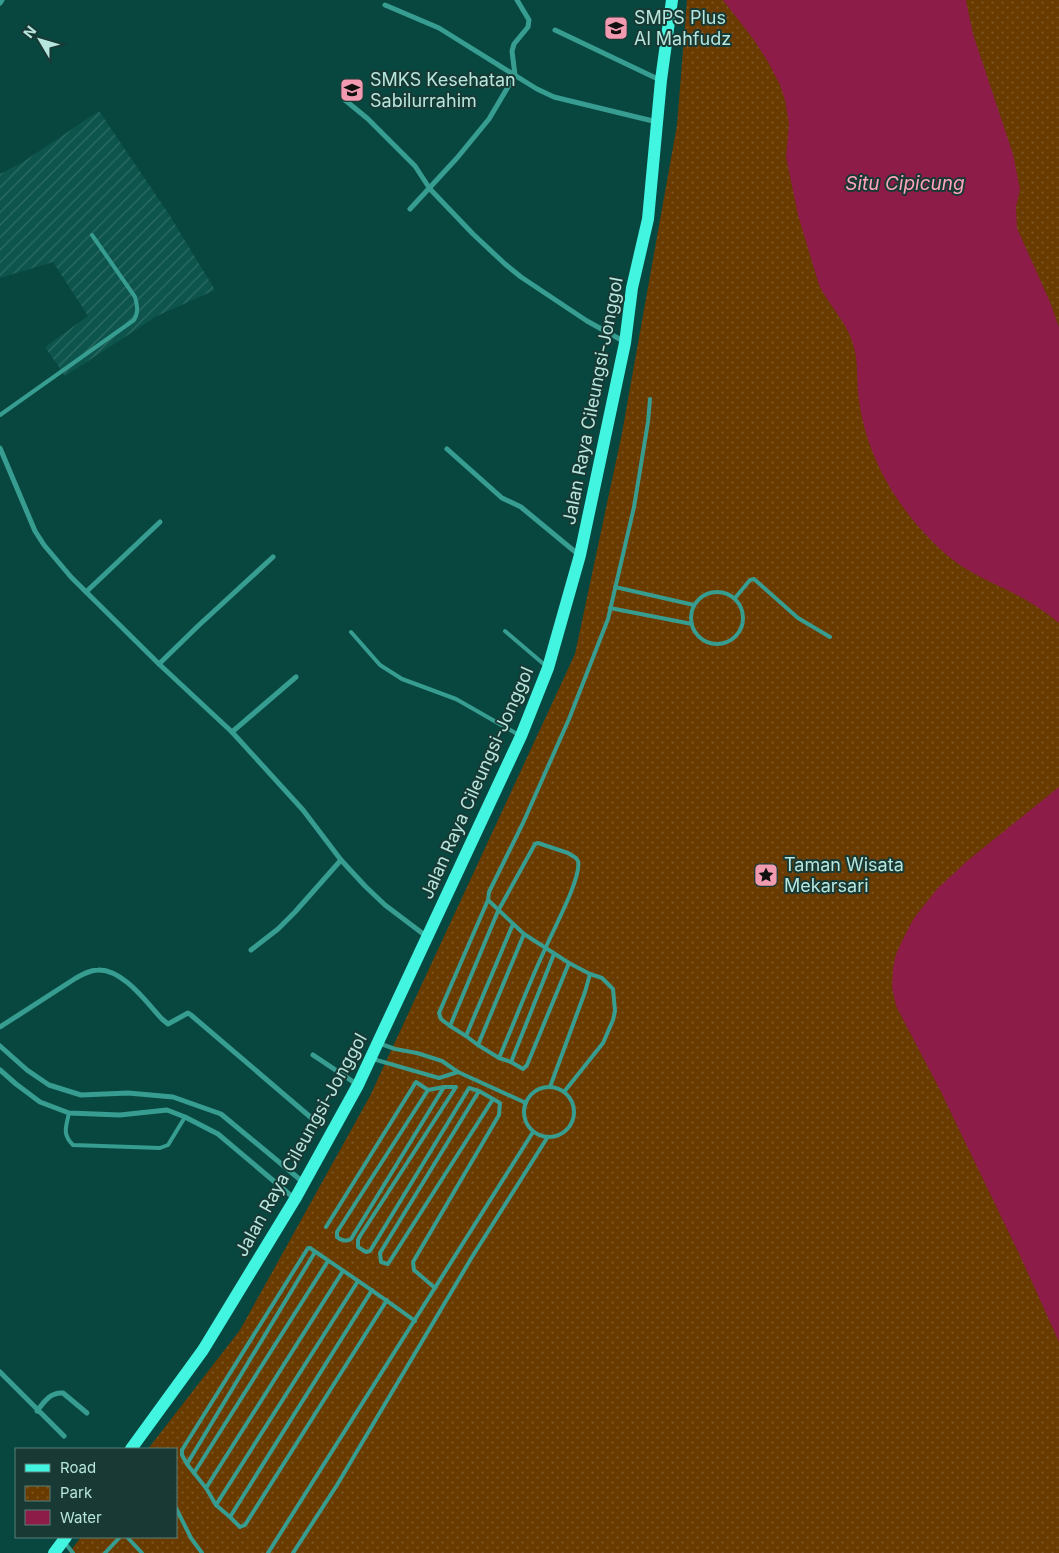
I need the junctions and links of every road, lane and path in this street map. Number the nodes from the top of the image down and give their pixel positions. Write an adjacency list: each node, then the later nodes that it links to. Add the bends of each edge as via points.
1 (2, 0): 4 (street)
2 (517, 0): 7 (street, via 529,20 512,51)
3 (672, 0): 8 (main road, Jalan Raya Cileungsi-Jonggol)
4 (0, 3)
5 (386, 5): 7 (street, via 438,28)
6 (555, 30): 8 (street)
7 (515, 76): 10 (street, via 554,97); 11 (street, via 489,119)
8 (660, 80): 10 (main road, Jalan Raya Cileungsi-Jonggol)
9 (345, 100): 11 (street, via 415,166)
10 (657, 123): 14 (main road, Jalan Raya Cileungsi-Jonggol, via 648,219 632,288)
11 (430, 189): 12 (street); 14 (street, via 504,264)
12 (410, 209)
13 (92, 235): 16 (lane, via 135,297 138,306 134,320)
14 (625, 343): 20 (main road, Jalan Raya Cileungsi-Jonggol)
15 (650, 399): 22 (lane, via 634,507)
16 (0, 415)
17 (0, 448): 23 (street, via 35,531)
18 (447, 449): 20 (street, via 502,498 521,507)
19 (160, 522): 23 (street)
20 (580, 555): 32 (main road, Jalan Raya Cileungsi-Jonggol)
21 (273, 557): 31 (street)
22 (615, 587): 25 (lane); 26 (lane)
23 (86, 592): 31 (street)
24 (735, 598): 25 (lane, via 724,592 712,592 702,596); 27 (lane, via 742,609 743,622 730,640 717,644 704,641); 30 (lane, via 754,579 798,618)
25 (694, 605): 27 (lane)
26 (610, 608): 27 (lane); 37 (lane, via 569,719)
27 (692, 624)
28 (505, 631): 32 (lane)
29 (351, 632): 35 (lane, via 380,665 402,679 456,699)
30 (830, 637)
31 (159, 664): 34 (street)
32 (548, 668): 35 (main road, Jalan Raya Cileungsi-Jonggol)
33 (296, 676): 34 (street)
34 (232, 732): 36 (street, via 303,810)
35 (521, 736): 41 (main road, Jalan Raya Cileungsi-Jonggol)
36 (341, 860): 41 (street, via 386,905); 43 (street, via 284,924)
37 (488, 900): 38 (lane); 47 (lane, via 439,1013)
38 (498, 911): 39 (lane); 42 (lane, via 535,844 576,858 579,868); 47 (lane)
39 (513, 924): 40 (lane); 49 (lane)
40 (524, 934): 42 (lane); 51 (lane)
41 (427, 937): 50 (main road, Jalan Raya Cileungsi-Jonggol)
42 (546, 947): 44 (lane); 55 (lane)
43 (251, 950)
44 (554, 954): 45 (lane); 56 (lane)
45 (569, 963): 46 (lane); 56 (lane, via 527,1065 523,1069)
46 (590, 974): 62 (lane); 66 (lane, via 602,978 613,989 615,1011 603,1042)
47 (450, 1026): 49 (lane)
48 (0, 1027): 71 (street, via 76,978 90,971 106,970 126,981 168,1024 188,1013)
49 (466, 1036): 51 (lane)
50 (379, 1043): 54 (main road, Jalan Raya Cileungsi-Jonggol); 58 (lane, via 442,1061)
51 (478, 1045): 55 (lane)
52 (0, 1046): 74 (street, via 49,1085 81,1095 128,1093 173,1096 221,1114)
53 (313, 1055): 59 (street)
54 (371, 1058): 58 (lane, via 439,1078); 59 (main road, Jalan Raya Cileungsi-Jonggol)
55 (499, 1058): 56 (lane)
56 (511, 1062)
57 (0, 1070): 69 (street, via 40,1102)
58 (458, 1072): 68 (lane)
59 (358, 1085): 74 (main road, Jalan Raya Cileungsi-Jonggol)
60 (444, 1087): 61 (lane); 64 (lane); 64 (lane, via 351,1239 338,1239 337,1232)
61 (456, 1087): 63 (lane); 63 (lane, via 360,1236 359,1248 370,1251)
62 (550, 1087): 66 (lane); 68 (lane, via 533,1092)
63 (469, 1088): 65 (lane)
64 (428, 1090): 76 (lane, via 416,1082)
65 (479, 1091): 67 (lane); 67 (lane, via 380,1253 382,1263 390,1262)
66 (564, 1092): 73 (lane, via 573,1105 573,1120 564,1132)
67 (493, 1099): 81 (lane, via 500,1103 499,1115 413,1262 414,1270)
68 (526, 1103): 72 (lane, via 524,1117)
69 (69, 1113): 70 (street, via 120,1115 167,1110); 70 (lane, via 65,1130 73,1145 160,1148 168,1145)
70 (185, 1117): 75 (street, via 218,1134)
71 (315, 1121)
72 (533, 1132): 73 (lane); 81 (lane)
73 (547, 1138): 105 (lane)
74 (304, 1183): 75 (main road, Jalan Raya Cileungsi-Jonggol)
75 (295, 1199): 89 (main road, Jalan Raya Cileungsi-Jonggol, via 203,1350)
76 (326, 1227)
77 (315, 1252): 78 (lane); 90 (lane); 90 (lane, via 307,1249 182,1450)
78 (328, 1261): 79 (lane); 91 (lane)
79 (343, 1271): 80 (lane); 92 (lane)
80 (358, 1281): 82 (lane); 93 (lane)
81 (435, 1288): 84 (lane)
82 (372, 1290): 83 (lane); 95 (lane)
83 (387, 1300): 84 (lane); 95 (lane, via 244,1525 240,1527)
84 (415, 1321): 104 (lane)
85 (0, 1372): 86 (street)
86 (37, 1411): 87 (street, via 48,1397 59,1392); 88 (street)
87 (87, 1413)
88 (64, 1436)
89 (132, 1448)
90 (188, 1464): 91 (lane)
91 (194, 1473): 92 (lane)
92 (206, 1488): 93 (lane)
93 (216, 1505): 95 (lane)
94 (178, 1514): 103 (lane)
95 (230, 1517)
96 (119, 1538): 101 (lane)
97 (128, 1538): 102 (lane)
98 (65, 1539): 99 (main road); 100 (lane)
99 (54, 1553)
100 (73, 1553)
101 (105, 1553)
102 (142, 1553)
103 (202, 1553)
104 (268, 1553)
105 (293, 1553)

